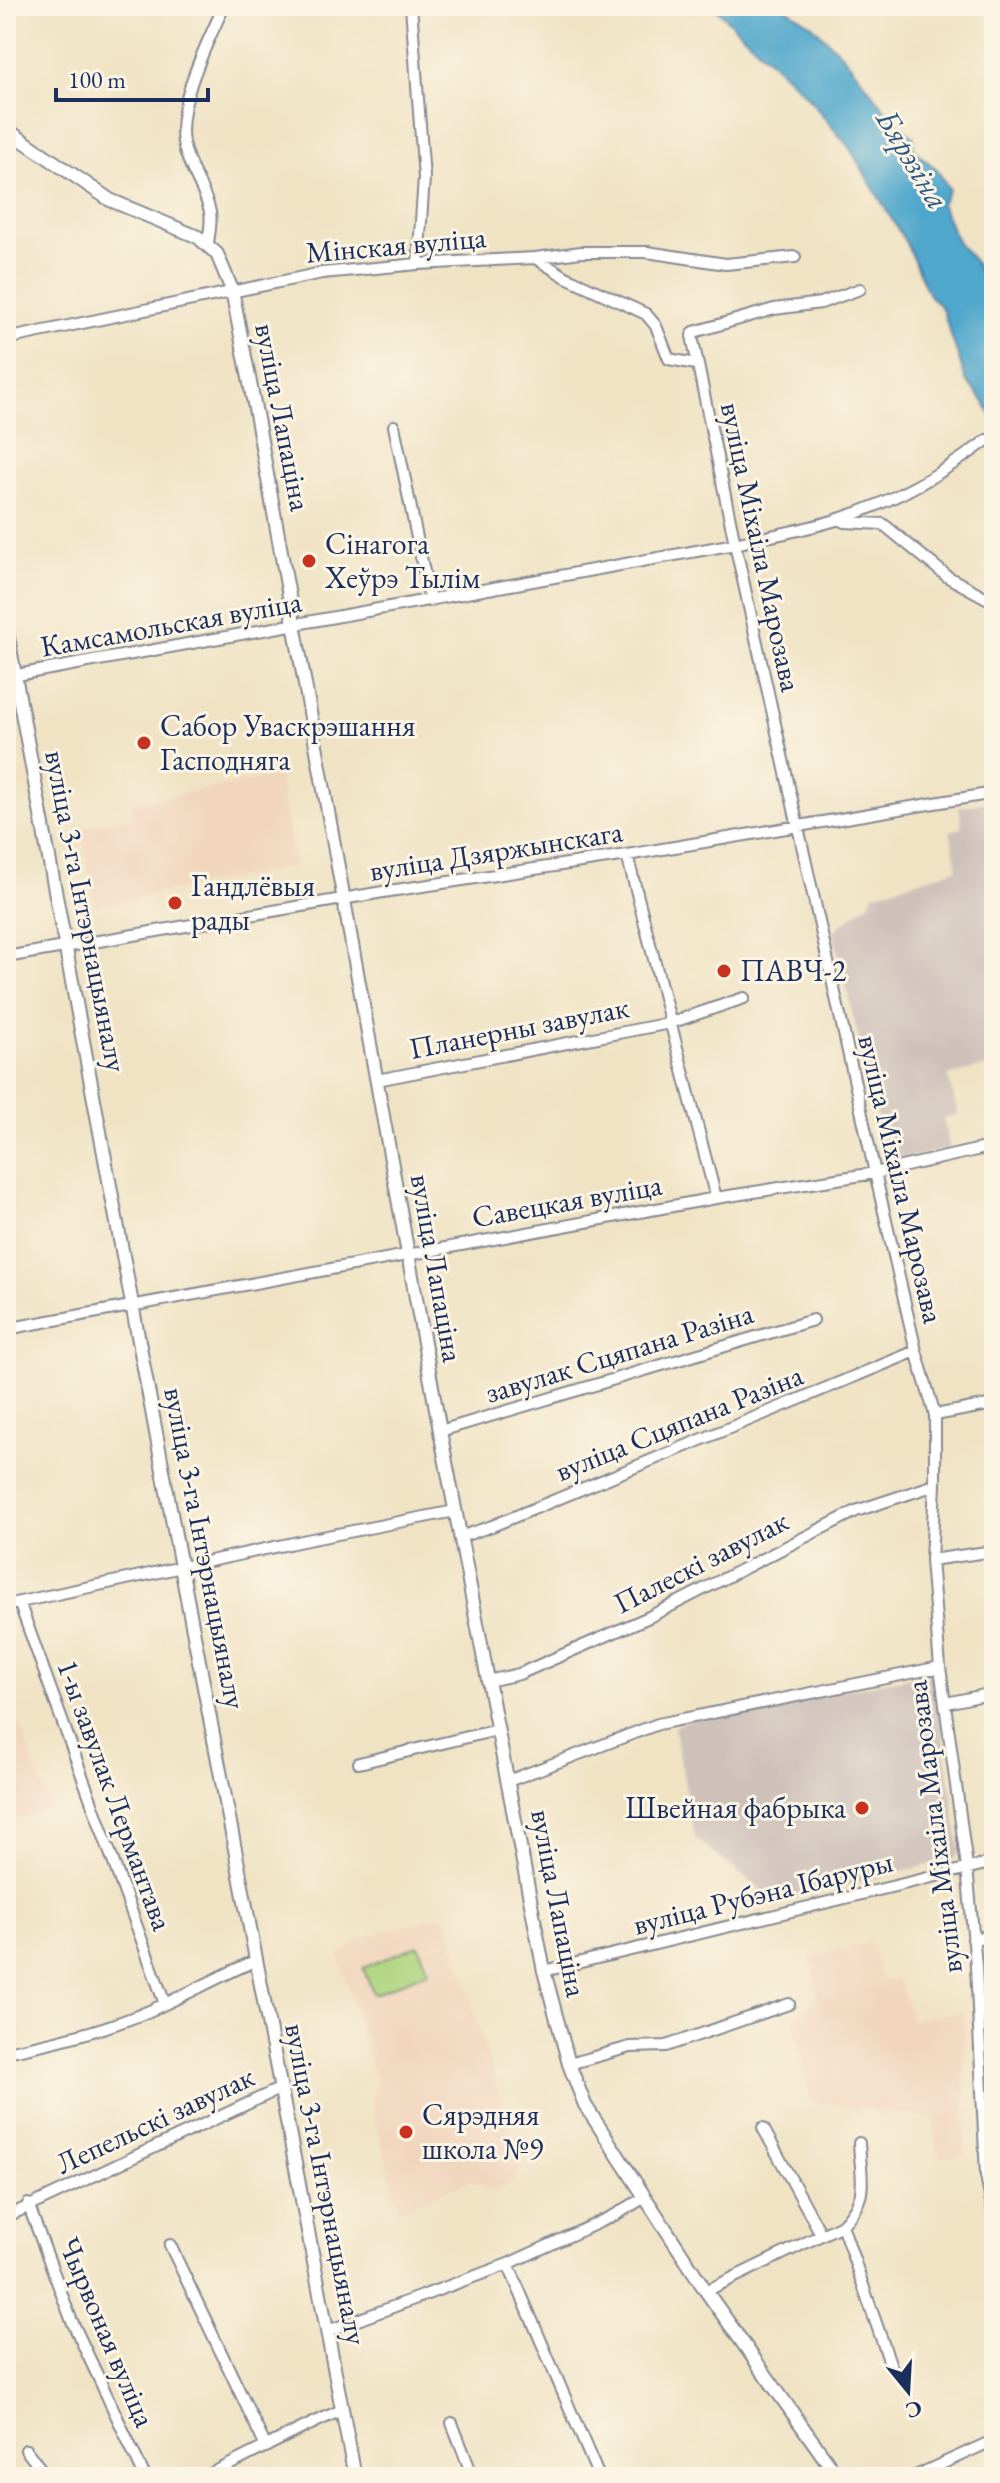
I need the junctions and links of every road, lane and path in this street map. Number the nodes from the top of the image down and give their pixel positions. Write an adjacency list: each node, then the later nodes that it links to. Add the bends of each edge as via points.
1 (224, 6): 4 (street, вуліца Лапаціна, via 195,72 183,122 186,156 210,213)
2 (411, 6): 7 (street, via 424,178)
3 (6, 129): 4 (main road, via 110,200)
4 (208, 243): 9 (main road, вуліца Лапаціна)
5 (795, 257): 6 (street, Мінская вуліца, via 726,264 647,252)
6 (535, 258): 7 (street, Мінская вуліца); 11 (street, via 646,314 669,359)
7 (418, 264): 9 (street, Мінская вуліца, via 322,273)
8 (860, 289): 11 (street, вуліца Міхаіла Марозава, via 694,332)
9 (232, 290): 10 (street, Мінская вуліца); 18 (main road, вуліца Лапаціна)
10 (6, 339)
11 (696, 364): 15 (street, вуліца Міхаіла Марозава)
12 (394, 426): 16 (street)
13 (987, 440): 14 (street, Камсамольская вуліца, via 919,486)
14 (839, 519): 15 (street, Камсамольская вуліца); 17 (street, via 883,524 948,577)
15 (735, 544): 16 (street, Камсамольская вуліца); 22 (street, вуліца Міхаіла Марозава)
16 (430, 601): 18 (street, Камсамольская вуліца)
17 (994, 602)
18 (295, 626): 20 (street, Камсамольская вуліца); 24 (main road, вуліца Лапаціна)
19 (6, 627): 20 (main road, вуліца 3-га Інтэрнацыяналу)
20 (11, 677): 25 (main road, вуліца 3-га Інтэрнацыяналу)
21 (994, 793): 22 (street, вуліца Дзяржынскага)
22 (797, 826): 23 (street, вуліца Дзяржынскага); 31 (street, вуліца Міхаіла Марозава)
23 (627, 855): 24 (street, вуліца Дзяржынскага); 28 (street, Планерны завулак)
24 (344, 899): 25 (street, вуліца Дзяржынскага); 29 (main road, вуліца Лапаціна)
25 (65, 945): 26 (street, вуліца Дзяржынскага); 34 (main road, вуліца 3-га Інтэрнацыяналу)
26 (6, 957)
27 (744, 998): 28 (street, Планерны завулак)
28 (670, 1023): 29 (street, Планерны завулак); 32 (street, Планерны завулак)
29 (377, 1080): 33 (main road, вуліца Лапаціна)
30 (994, 1146): 31 (street, Савецкая вуліца)
31 (875, 1173): 32 (street, Савецкая вуліца); 37 (street, вуліца Міхаіла Марозава)
32 (716, 1198): 33 (street, Савецкая вуліца)
33 (407, 1255): 34 (street, Савецкая вуліца); 40 (main road, вуліца Лапаціна)
34 (134, 1305): 36 (street, Савецкая вуліца); 46 (main road, вуліца 3-га Інтэрнацыяналу)
35 (813, 1320): 40 (street, завулак Сцяпана Разіна)
36 (6, 1329)
37 (916, 1351): 39 (street, вуліца Міхаіла Марозава); 43 (street, вуліца Сцяпана Разіна)
38 (994, 1404): 39 (street)
39 (935, 1415): 41 (street, вуліца Міхаіла Марозава)
40 (440, 1431): 42 (main road, вуліца Лапаціна)
41 (935, 1485): 45 (street, вуліца Міхаіла Марозава); 50 (street, Палескі завулак, via 856,1511 649,1617 519,1674)
42 (455, 1511): 43 (main road, вуліца Лапаціна); 46 (street)
43 (460, 1537): 50 (main road, вуліца Лапаціна)
44 (994, 1551): 45 (street)
45 (931, 1560): 49 (street, вуліца Міхаіла Марозава)
46 (181, 1567): 47 (street); 60 (main road, вуліца 3-га Інтэрнацыяналу)
47 (19, 1602): 48 (street); 62 (street, 1-ы завулак Лермантава)
48 (6, 1605)
49 (940, 1667): 52 (street, вуліца Міхаіла Марозава); 55 (street, via 658,1724)
50 (488, 1681): 53 (main road, вуліца Лапаціна)
51 (994, 1693): 52 (street)
52 (946, 1703): 57 (street, вуліца Міхаіла Марозава)
53 (497, 1730): 54 (street); 55 (main road, вуліца Лапаціна)
54 (359, 1763)
55 (508, 1781): 61 (main road, вуліца Лапаціна)
56 (994, 1862): 57 (street, вуліца Рубэна Ібаруры)
57 (967, 1867): 59 (street, вуліца Міхаіла Марозава); 61 (street, вуліца Рубэна Ібаруры)
58 (994, 1935): 59 (street)
59 (973, 1939): 68 (street, вуліца Міхаіла Марозава)
60 (257, 1960): 62 (street); 66 (main road, вуліца 3-га Інтэрнацыяналу)
61 (544, 1971): 65 (main road, вуліца Лапаціна)
62 (165, 2004): 64 (street)
63 (789, 2004): 65 (street, via 666,2046 630,2047)
64 (6, 2052)
65 (569, 2064): 71 (main road, вуліца Лапаціна, via 585,2105)
66 (281, 2088): 72 (street, Лепельскі завулак); 80 (main road, вуліца 3-га Інтэрнацыяналу)
67 (994, 2112): 68 (street)
68 (982, 2114): 74 (street, вуліца Міхаіла Марозава)
69 (763, 2128): 76 (street)
70 (859, 2143): 75 (street, via 862,2193 857,2210)
71 (645, 2197): 78 (street); 79 (main road, вуліца Лапаціна)
72 (28, 2204): 73 (street, Лепельскі завулак); 90 (street, Чырвоная вуліца, via 71,2319)
73 (6, 2217)
74 (994, 2218)
75 (842, 2225): 76 (street); 81 (street)
76 (821, 2234): 79 (street)
77 (170, 2245): 85 (street)
78 (508, 2264): 80 (street); 94 (street)
79 (706, 2291): 88 (main road, вуліца Лапаціна)
80 (328, 2331): 82 (main road, вуліца 3-га Інтэрнацыяналу)
81 (892, 2369)
82 (342, 2410): 85 (street); 92 (main road, вуліца 3-га Інтэрнацыяналу)
83 (452, 2423): 93 (street)
84 (994, 2440): 95 (street)
85 (266, 2447): 87 (street)
86 (26, 2450): 89 (street)
87 (229, 2472): 91 (street)
88 (836, 2476)
89 (47, 2477)
90 (145, 2477)
91 (204, 2477)
92 (355, 2477)
93 (473, 2477)
94 (599, 2477)
95 (913, 2477)

